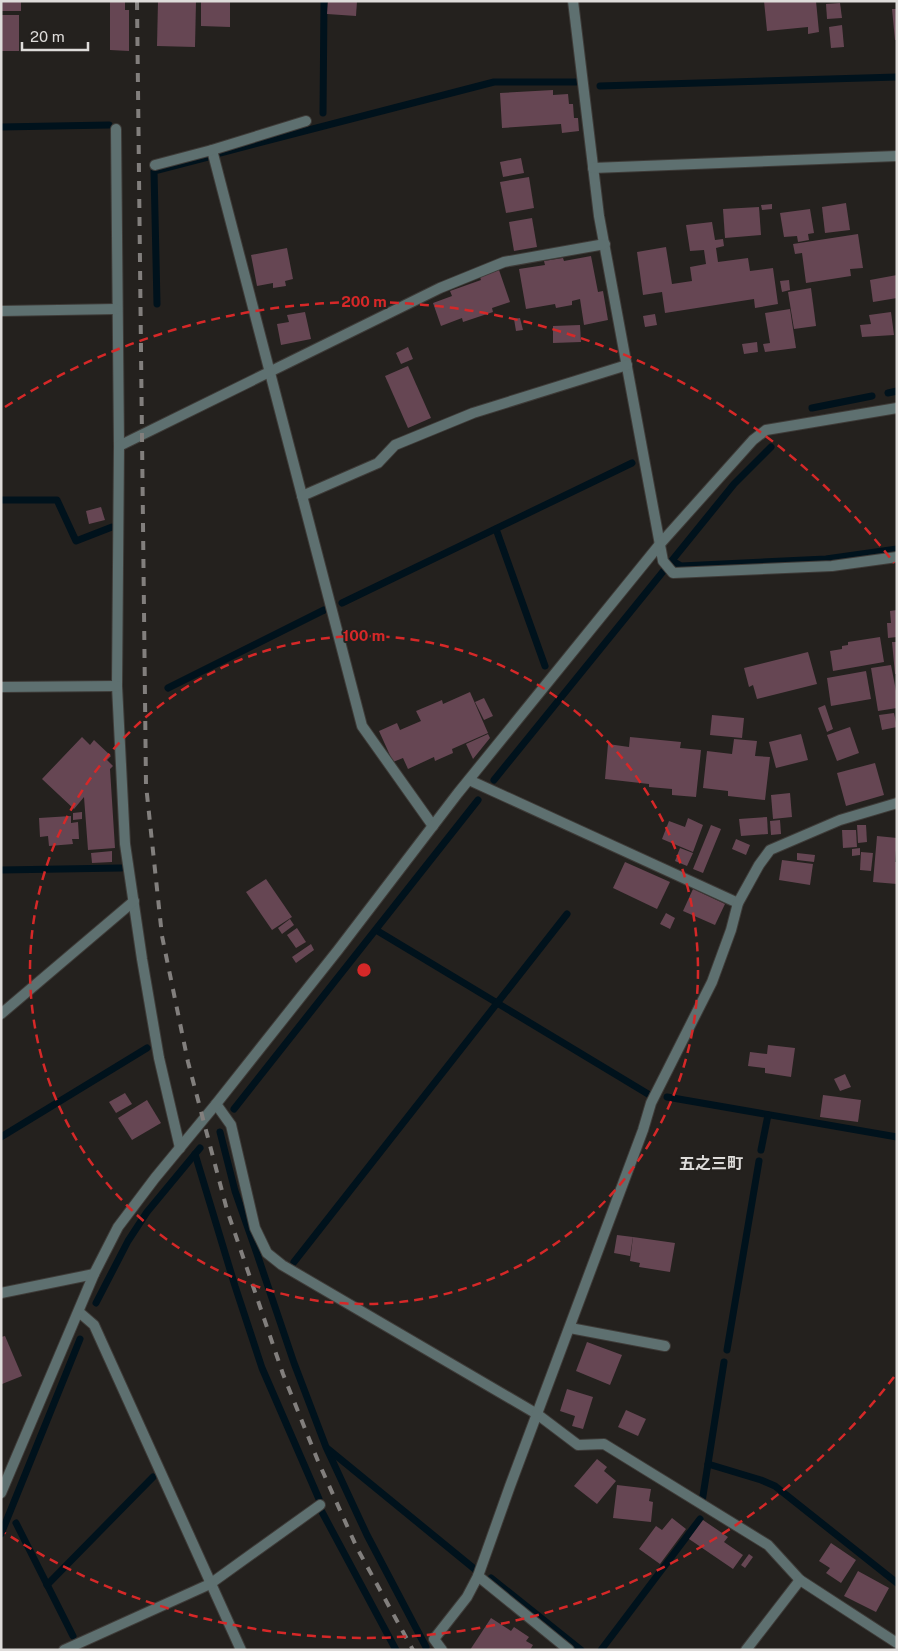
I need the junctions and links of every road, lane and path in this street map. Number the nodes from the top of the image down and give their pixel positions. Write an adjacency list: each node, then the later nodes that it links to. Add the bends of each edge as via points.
1 (573, 1): 7 (street)
2 (306, 121): 4 (street)
3 (116, 129): 9 (street)
4 (212, 150): 6 (street); 12 (street)
5 (897, 156): 7 (street)
6 (155, 165)
7 (594, 168): 8 (street)
8 (605, 244): 11 (street); 12 (street, via 504,262 440,288)
9 (116, 309): 10 (street); 14 (street)
10 (1, 311)
11 (627, 365): 15 (street, via 473,412 395,445 378,463); 16 (street)
12 (270, 371): 14 (street); 15 (street)
13 (897, 408): 16 (street, via 766,430 753,440)
14 (119, 446): 18 (street)
15 (302, 496): 22 (street, via 362,726)
16 (660, 544): 17 (street, via 663,561 673,573 832,566); 20 (street)
17 (897, 557)
18 (117, 686): 19 (street); 23 (street, via 125,844)
19 (1, 687)
20 (469, 780): 22 (street); 24 (street)
21 (897, 803): 24 (street, via 840,820 770,850)
22 (433, 826): 26 (street)
23 (134, 900): 25 (street); 27 (street, via 159,1058)
24 (738, 903): 31 (street, via 712,982 651,1103)
25 (1, 1014)
26 (216, 1104): 27 (street); 33 (street, via 230,1125 255,1228 267,1253 282,1266)
27 (180, 1148): 28 (street, via 118,1227)
28 (94, 1274): 29 (street); 30 (street)
29 (1, 1293)
30 (79, 1312): 34 (street); 38 (street, via 94,1326)
31 (570, 1328): 32 (street); 33 (street)
32 (665, 1346)
33 (537, 1414): 36 (street); 37 (street, via 578,1445 604,1444 768,1545)
34 (1, 1494)
35 (320, 1505): 38 (street)
36 (478, 1576): 42 (street, via 467,1597 434,1639); 43 (street)
37 (800, 1580): 39 (street); 44 (street)
38 (210, 1584): 40 (street); 41 (street)
39 (897, 1643)
40 (64, 1650)
41 (241, 1650)
42 (442, 1650)
43 (569, 1650)
44 (746, 1650)

